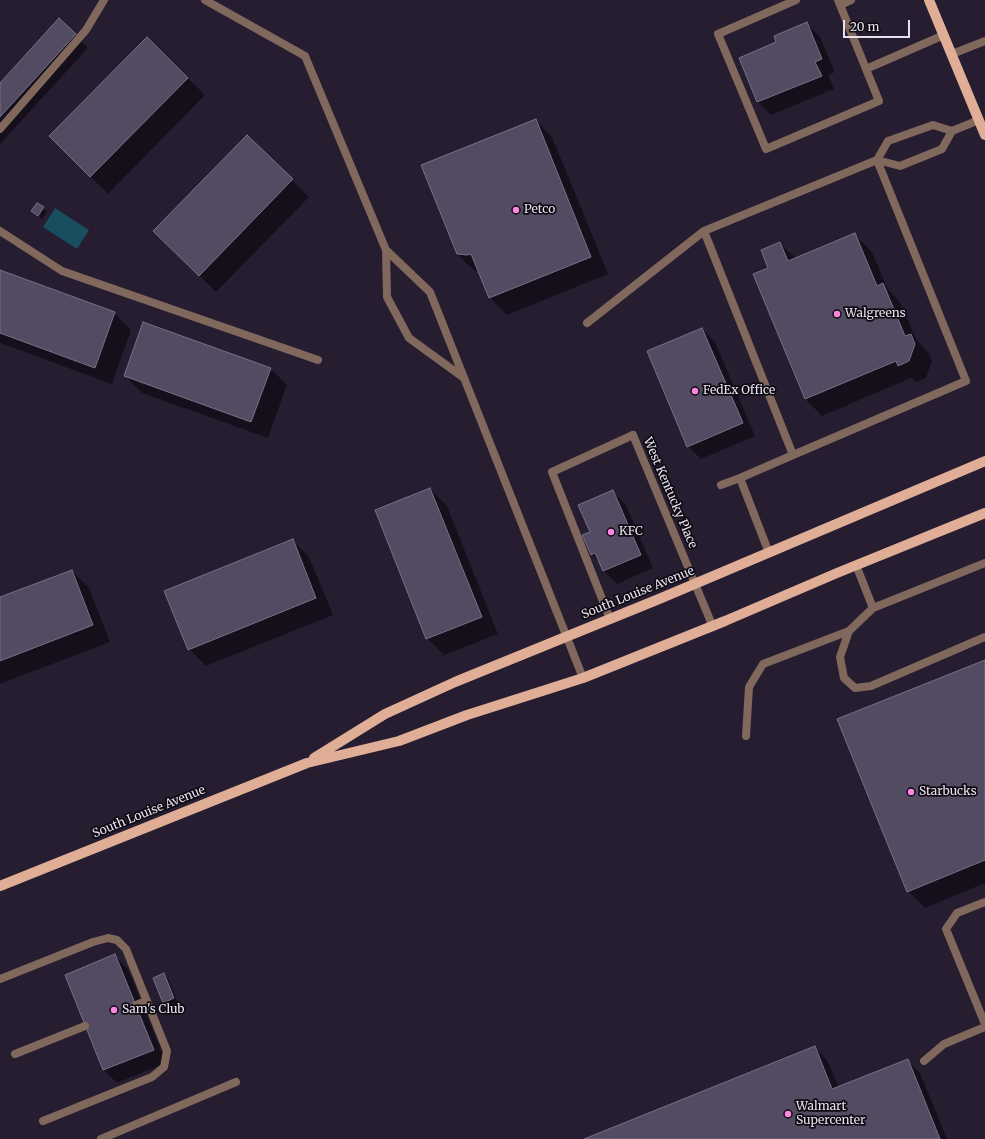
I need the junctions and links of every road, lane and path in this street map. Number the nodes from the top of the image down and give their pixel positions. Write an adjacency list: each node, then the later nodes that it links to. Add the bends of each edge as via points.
1 (104, 0): 12 (street, via 86,30)
2 (205, 0): 18 (street, via 305,56)
3 (796, 0): 10 (street, via 718,34 766,149 878,101)
4 (851, 0): 6 (street)
5 (930, 0): 7 (main road)
6 (839, 2): 10 (street)
7 (944, 35): 9 (main road); 10 (street)
8 (985, 41): 9 (street)
9 (952, 54): 11 (main road)
10 (866, 69)
11 (979, 120): 13 (street); 14 (main road)
12 (0, 129)
13 (952, 131): 15 (street, via 933,125 888,141); 15 (street, via 942,149 900,166)
14 (985, 135)
15 (877, 160): 17 (street); 22 (street, via 966,381)
16 (0, 231): 20 (street, via 62,271)
17 (704, 231): 19 (street); 22 (street)
18 (386, 250): 21 (street, via 430,292); 21 (street, via 387,297 409,338)
19 (587, 322)
20 (318, 360)
21 (464, 378): 35 (street)
22 (793, 455): 24 (street)
23 (985, 461): 27 (main road, South Louise Avenue)
24 (740, 478): 25 (street); 27 (street)
25 (721, 486)
26 (985, 513): 29 (main road, South Louise Avenue)
27 (769, 552): 30 (main road, South Louise Avenue)
28 (985, 563): 31 (street)
29 (856, 565): 31 (street); 33 (main road, South Louise Avenue)
30 (695, 584): 32 (main road, South Louise Avenue); 32 (street, West Kentucky Place, via 633,435 552,472); 33 (street, West Kentucky Place)
31 (873, 608): 34 (street)
32 (610, 619): 35 (main road, South Louise Avenue)
33 (713, 627): 37 (main road, South Louise Avenue)
34 (849, 631): 36 (street, via 840,658 844,678 855,688 871,686); 38 (street, via 763,664 749,687)
35 (566, 636): 37 (street); 39 (main road, South Louise Avenue, via 385,714)
36 (985, 637)
37 (583, 678): 39 (main road, South Louise Avenue, via 466,715 399,741)
38 (746, 736)
39 (307, 763): 40 (main road, South Louise Avenue)
40 (0, 886)
41 (985, 902): 46 (street, via 957,913 946,929)
42 (0, 979): 43 (street, via 108,938 117,940 126,949)
43 (146, 1001): 44 (street); 50 (street, via 167,1051 164,1067 152,1077)
44 (136, 1005)
45 (85, 1026): 47 (street)
46 (985, 1026): 48 (street, via 944,1044)
47 (16, 1054)
48 (924, 1061)
49 (236, 1082): 51 (street)
50 (43, 1121)
51 (101, 1139)

